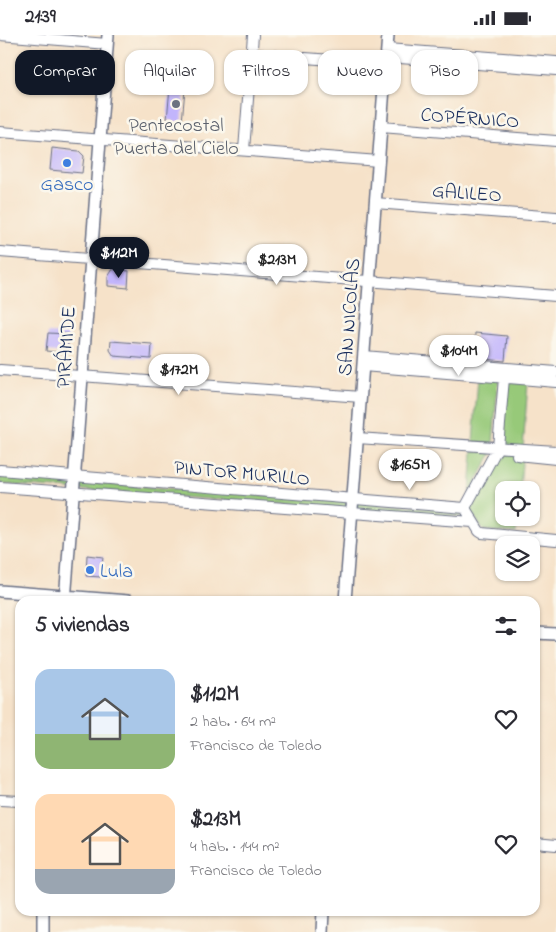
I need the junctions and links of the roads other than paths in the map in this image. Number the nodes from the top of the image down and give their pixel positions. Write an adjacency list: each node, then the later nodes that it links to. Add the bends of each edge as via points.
1 (0, 35): 4 (street)
2 (253, 35): 5 (street)
3 (388, 35): 6 (street, SAN NICOLÁS)
4 (108, 39): 15 (street, PIRÁMIDE)
5 (251, 50)
6 (387, 50)
7 (401, 56): 9 (street)
8 (401, 57): 10 (street)
9 (556, 62)
10 (556, 70)
11 (248, 95): 17 (street)
12 (384, 95): 13 (street, SAN NICOLÁS)
13 (381, 127): 16 (street, COPÉRNICO); 18 (street, SAN NICOLÁS)
14 (0, 132): 15 (street)
15 (100, 139): 17 (street); 22 (street, PIRÁMIDE)
16 (556, 141)
17 (244, 150): 18 (street)
18 (379, 161): 19 (street, SAN NICOLÁS)
19 (375, 203): 20 (street, GALILEO); 23 (street, SAN NICOLÁS)
20 (556, 217)
21 (0, 252): 22 (street)
22 (91, 259): 23 (street); 28 (street, PIRÁMIDE)
23 (370, 281): 24 (street); 25 (street, SAN NICOLÁS)
24 (556, 296)
25 (364, 361): 27 (street); 29 (street); 31 (street, SAN NICOLÁS)
26 (0, 370): 28 (street)
27 (556, 373)
28 (82, 376): 31 (street); 37 (street, PIRÁMIDE)
29 (504, 378): 30 (street); 33 (street)
30 (556, 382)
31 (360, 397): 32 (street, SAN NICOLÁS)
32 (357, 438): 33 (street); 40 (street, SAN NICOLÁS)
33 (497, 450): 34 (street); 35 (street); 41 (street)
34 (556, 451)
35 (556, 459)
36 (0, 470): 37 (street, PINTOR MURILLO)
37 (74, 476): 39 (street, PIRÁMIDE); 40 (street, PINTOR MURILLO)
38 (0, 487): 39 (street, PINTOR MURILLO)
39 (73, 493): 42 (street, PINTOR MURILLO); 47 (street, PIRÁMIDE)
40 (353, 499): 41 (street, PINTOR MURILLO); 42 (street, SAN NICOLÁS)
41 (465, 508): 43 (street, PINTOR MURILLO)
42 (352, 513): 43 (street, PINTOR MURILLO); 48 (street, SAN NICOLÁS)
43 (473, 522): 44 (street, PINTOR MURILLO, via 485,534)
44 (556, 540)
45 (0, 591): 46 (street)
46 (41, 596)
47 (65, 596)
48 (345, 596)
49 (540, 633): 50 (street)
50 (556, 634)
51 (0, 800): 52 (street)
52 (15, 801)
53 (540, 843): 54 (street)
54 (556, 845)
55 (43, 916): 57 (street)
56 (323, 916): 58 (street)
57 (43, 932)
58 (322, 932)

